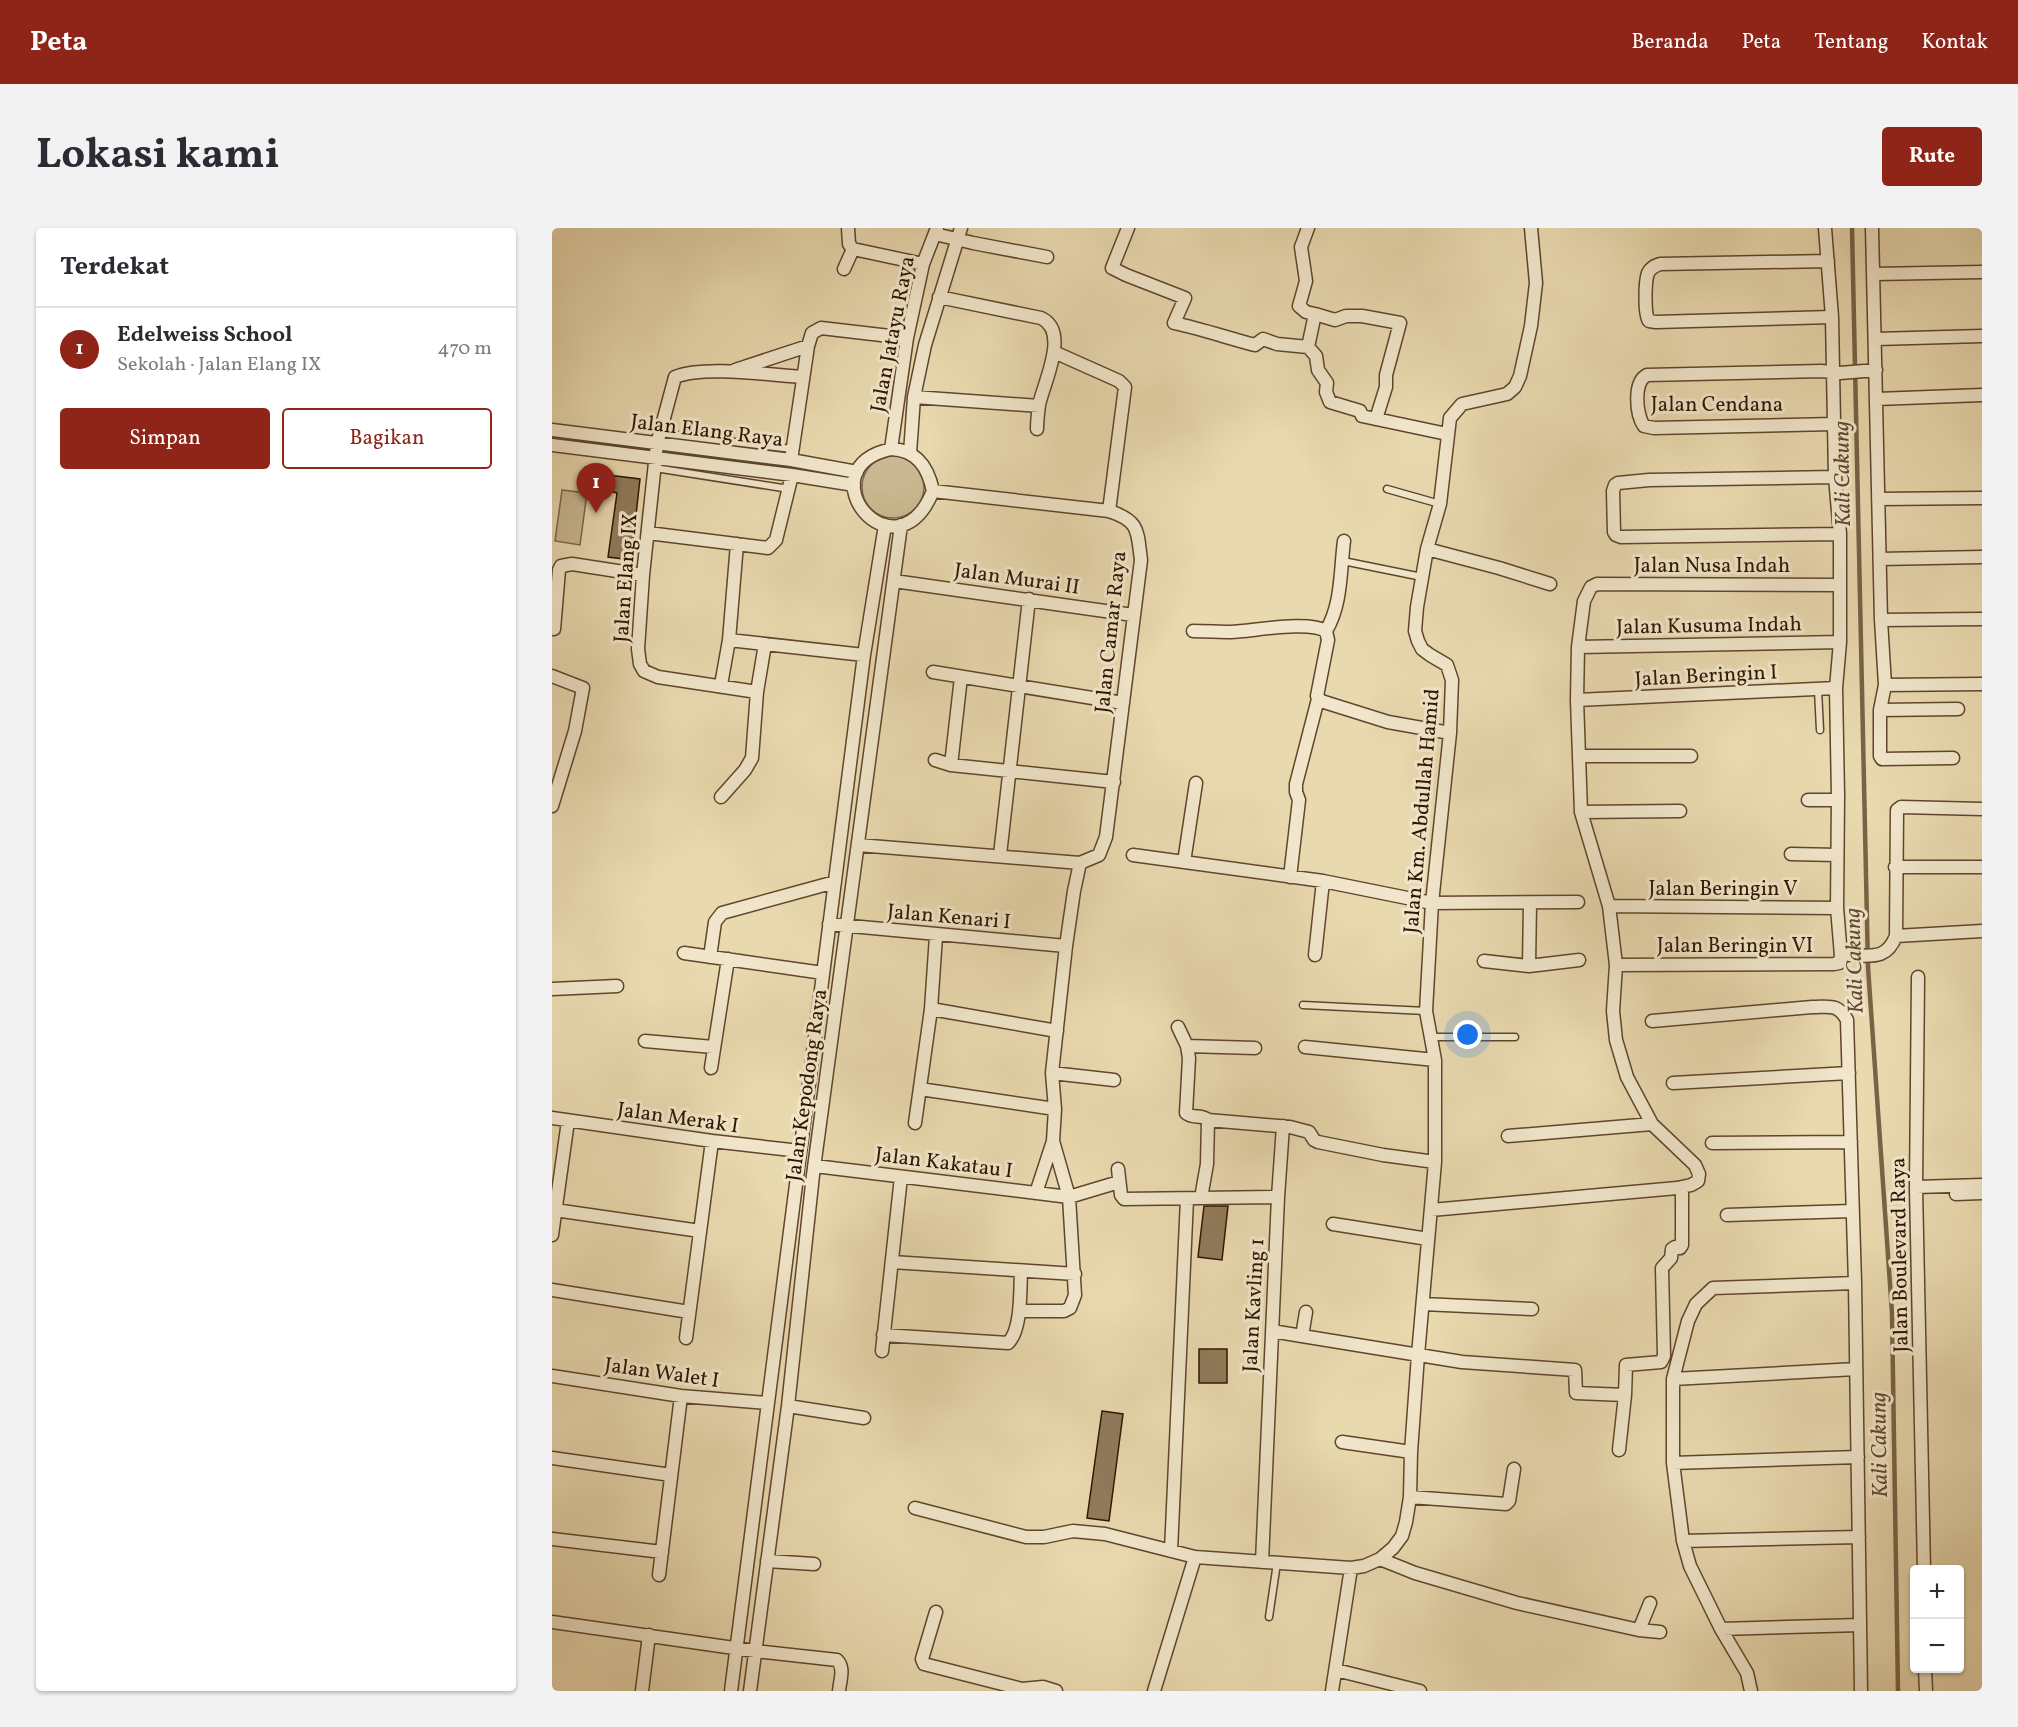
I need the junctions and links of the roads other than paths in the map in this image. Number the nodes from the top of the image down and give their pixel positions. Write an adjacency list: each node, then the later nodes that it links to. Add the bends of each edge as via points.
1 (848, 228): 9 (street)
2 (1128, 228): 23 (street, via 1112,268 1185,298 1174,323 1255,345 1263,339)
3 (1308, 228): 17 (street, via 1301,247 1306,281 1299,306)
4 (1531, 228): 37 (street, Jalan Km. Abdullah Hamid, via 1536,284 1520,376 1508,394 1462,404 1449,418)
5 (1825, 228): 11 (street)
6 (1872, 228): 15 (street)
7 (936, 231): 8 (street); 12 (street, Jalan Jatayu Raya)
8 (958, 234): 10 (street); 16 (street, Jalan Jatayu Raya)
9 (853, 249): 12 (street); 13 (street)
10 (1047, 257)
11 (1828, 261): 18 (street); 18 (street, via 1660,264 1651,268 1647,276 1646,315 1652,322)
12 (923, 264): 20 (street, Jalan Jatayu Raya)
13 (844, 268)
14 (1982, 272): 15 (street)
15 (1874, 274): 21 (street)
16 (939, 297): 24 (street, via 1041,318 1052,325); 30 (street, Jalan Jatayu Raya)
17 (1315, 314): 23 (street); 33 (street, via 1335,320 1362,316 1400,323)
18 (1826, 317): 27 (street)
19 (1982, 336): 21 (street)
20 (908, 338): 22 (street, via 821,328 812,333); 40 (street, Jalan Jatayu Raya)
21 (1876, 339): 25 (street)
22 (808, 346): 26 (street); 28 (street)
23 (1308, 347): 33 (street, via 1327,383 1330,402)
24 (1054, 352): 32 (street); 54 (street, via 1125,387)
25 (1871, 371): 27 (street); 31 (street)
26 (728, 372): 28 (street); 38 (street, Jalan Elang IX, via 687,372 675,377)
27 (1836, 372): 34 (street); 34 (street, Jalan Cendana, via 1647,375 1638,383 1638,418 1644,426)
28 (803, 377): 42 (street)
29 (1982, 395): 31 (street)
30 (914, 397): 32 (street); 41 (street, Jalan Jatayu Raya)
31 (1877, 399): 52 (street)
32 (1039, 406): 35 (street)
33 (1376, 419): 37 (street)
34 (1834, 424): 46 (street)
35 (1037, 429)
36 (552, 430): 38 (street, Jalan Elang Raya)
37 (1447, 434): 53 (street, Jalan Km. Abdullah Hamid)
38 (658, 439): 42 (street, Jalan Elang Raya); 43 (street, Jalan Elang IX)
39 (552, 445): 43 (street, Jalan Elang Raya)
40 (891, 449): 41 (street); 44 (street, via 865,460)
41 (910, 453): 50 (street, via 927,469)
42 (791, 454): 44 (street, Jalan Elang Raya)
43 (658, 464): 45 (street, Jalan Elang Raya); 48 (lane); 57 (street, Jalan Elang IX)
44 (857, 472): 47 (street)
45 (792, 475): 47 (street, Jalan Elang Raya); 48 (street)
46 (1835, 477): 58 (street); 58 (street, via 1618,483 1612,502 1616,535 1621,537)
47 (854, 485): 55 (street, via 862,511)
48 (789, 489): 60 (street, via 772,545 768,548)
49 (1387, 489): 53 (lane)
50 (933, 491): 54 (street, Jalan Camar Raya); 56 (street, via 921,514)
51 (1982, 498): 52 (street)
52 (1878, 499): 63 (street)
53 (1440, 504): 61 (street, Jalan Km. Abdullah Hamid)
54 (1109, 511): 71 (street, Jalan Camar Raya, via 1125,516 1135,526 1141,560)
55 (885, 525): 56 (street); 81 (street, Jalan Kepodong Raya)
56 (901, 525): 67 (street, Jalan Kepodong Raya)
57 (648, 532): 60 (street); 65 (street, Jalan Elang IX)
58 (1839, 534): 69 (street)
59 (1344, 541): 64 (street)
60 (737, 544): 77 (street)
61 (1427, 549): 66 (street, Jalan Km. Abdullah Hamid); 68 (street)
62 (1982, 557): 63 (street)
63 (1880, 559): 73 (street)
64 (1343, 561): 66 (lane); 76 (street, via 1334,617)
65 (643, 575): 74 (street, via 572,564 561,566); 87 (street, Jalan Elang IX, via 638,649 644,671 658,677)
66 (1422, 577): 98 (street, Jalan Km. Abdullah Hamid, via 1415,631 1422,649 1447,665 1450,672)
67 (894, 581): 70 (street, Jalan Murai II); 114 (street, Jalan Kepodong Raya)
68 (1550, 584)
69 (1839, 585): 78 (street); 80 (street, Jalan Nusa Indah, via 1597,584 1584,601)
70 (1029, 599): 71 (street, Jalan Murai II); 88 (street)
71 (1133, 615): 94 (street, Jalan Camar Raya)
72 (1982, 619): 73 (street)
73 (1881, 620): 86 (street)
74 (554, 629)
75 (1193, 631): 76 (street, via 1304,626)
76 (1326, 631): 92 (street, via 1329,640)
77 (729, 640): 79 (street); 87 (street)
78 (1839, 642): 80 (street, Jalan Kusuma Indah); 89 (street)
79 (765, 644): 81 (street); 91 (street)
80 (1578, 647): 93 (street)
81 (864, 655): 125 (street, Jalan Kepodong Raya)
82 (933, 672): 84 (street)
83 (552, 676): 110 (street, via 583,688 575,731)
84 (961, 676): 88 (street); 103 (street)
85 (1982, 684): 86 (street)
86 (1885, 685): 95 (street)
87 (721, 686): 91 (street, Jalan Elang IX)
88 (1020, 688): 94 (street); 104 (street)
89 (1836, 688): 90 (street, Jalan Beringin I); 109 (street)
90 (1818, 690): 93 (street, Jalan Beringin I); 97 (lane)
91 (757, 692): 107 (street, via 752,758)
92 (1318, 699): 98 (street, via 1388,722); 123 (street, via 1296,784 1299,800)
93 (1577, 700): 99 (street)
94 (1124, 704): 105 (street, Jalan Camar Raya)
95 (1880, 707): 96 (street); 101 (street, via 1882,759)
96 (1958, 709)
97 (1820, 730)
98 (1450, 733): 127 (street, Jalan Km. Abdullah Hamid)
99 (1580, 756): 100 (street); 113 (street)
100 (1691, 756)
101 (1953, 758)
102 (935, 759): 103 (street)
103 (951, 765): 104 (street)
104 (1010, 770): 105 (street); 115 (street)
105 (1114, 782): 120 (street, Jalan Camar Raya, via 1106,837 1099,855)
106 (1196, 783): 119 (street)
107 (721, 796)
108 (1808, 800): 109 (street)
109 (1838, 800): 118 (street)
110 (552, 806)
111 (1982, 809): 121 (street, via 1901,807 1895,816)
112 (1680, 811): 113 (street)
113 (1581, 812): 129 (street)
114 (858, 845): 115 (street); 132 (street, Jalan Kepodong Raya)
115 (1000, 855): 120 (street)
116 (1133, 855): 119 (street)
117 (1791, 855): 118 (street)
118 (1837, 855): 130 (street)
119 (1184, 862): 123 (street)
120 (1080, 863): 136 (street)
121 (1895, 867): 122 (street); 135 (street)
122 (1982, 867)
123 (1290, 877): 124 (street)
124 (1323, 881): 127 (street); 138 (street)
125 (835, 882): 131 (street, Jalan Kepodong Raya); 140 (street, via 722,913 715,922)
126 (1578, 902): 128 (street)
127 (1432, 903): 128 (street); 152 (street, Jalan Km. Abdullah Hamid)
128 (1530, 903): 145 (street)
129 (1609, 906): 130 (street, Jalan Beringin V); 144 (street)
130 (1837, 908): 139 (street)
131 (829, 924): 132 (street, Jalan Kenari I); 146 (street, Jalan Kepodong Raya)
132 (847, 926): 134 (street, Jalan Kenari I); 179 (street, Jalan Kepodong Raya)
133 (1982, 931): 135 (street)
134 (936, 936): 136 (street, Jalan Kenari I); 151 (street)
135 (1896, 936): 139 (street, Jalan Beringin VI, via 1892,946 1881,955)
136 (1066, 946): 155 (street)
137 (684, 953): 140 (street)
138 (1315, 955)
139 (1846, 955): 144 (street, Jalan Beringin VI, via 1834,964)
140 (710, 957): 141 (street)
141 (728, 959): 146 (street); 160 (street)
142 (1579, 960): 145 (street)
143 (1484, 961): 145 (street)
144 (1616, 965): 175 (street, via 1616,1040 1627,1077)
145 (1529, 966)
146 (823, 973): 183 (street, Jalan Kepodong Raya)
147 (1918, 977): 190 (street, Jalan Boulevard Raya)
148 (617, 987): 149 (street)
149 (552, 989)
150 (1304, 1005): 152 (lane)
151 (931, 1009): 155 (street); 169 (street)
152 (1426, 1011): 157 (street, Jalan Km. Abdullah Hamid)
153 (1652, 1021): 166 (street, via 1837,1007 1847,1020)
154 (1178, 1027): 159 (street)
155 (1057, 1031): 165 (street)
156 (1515, 1036): 157 (lane)
157 (1432, 1037): 163 (street, Jalan Km. Abdullah Hamid)
158 (645, 1041): 160 (street)
159 (1187, 1046): 162 (street); 172 (street, via 1186,1113)
160 (713, 1047): 164 (street)
161 (1305, 1047): 163 (street)
162 (1255, 1048)
163 (1435, 1060): 184 (street, Jalan Km. Abdullah Hamid)
164 (711, 1068)
165 (1052, 1073): 167 (street); 170 (street)
166 (1849, 1073): 168 (street); 181 (street)
167 (1114, 1080)
168 (1673, 1083)
169 (920, 1089): 170 (street); 174 (street)
170 (1055, 1109): 180 (street)
171 (552, 1118): 173 (street, Jalan Merak I)
172 (1208, 1120): 176 (street); 195 (street)
173 (568, 1121): 178 (street, Jalan Merak I); 197 (street)
174 (915, 1123)
175 (1652, 1124): 177 (street); 189 (street, via 1695,1165 1698,1181)
176 (1283, 1126): 184 (street, via 1310,1132 1318,1142); 194 (street, Jalan Kavling 1)
177 (1508, 1136)
178 (712, 1141): 183 (street, Jalan Merak I); 202 (street)
179 (818, 1141): 183 (street, Jalan Merak I); 185 (street, Jalan Kepodong Raya)
180 (1053, 1141): 191 (street); 193 (street)
181 (1851, 1142): 182 (street); 199 (street)
182 (1712, 1143)
183 (801, 1145): 186 (street, Jalan Kepodong Raya)
184 (1435, 1162): 198 (street, Jalan Km. Abdullah Hamid)
185 (814, 1170): 186 (street, Jalan Kakatau I); 187 (street, Jalan Kakatau I); 227 (street, Jalan Kepodong Raya)
186 (797, 1172): 226 (street, Jalan Kepodong Raya)
187 (901, 1177): 191 (street, Jalan Kakatau I); 205 (street)
188 (1982, 1185): 190 (street)
189 (1682, 1187): 198 (street); 224 (street, via 1681,1247 1673,1248 1671,1258 1662,1268 1664,1356 1660,1362 1626,1365)
190 (1916, 1191): 192 (street); 250 (street, Jalan Boulevard Raya)
191 (1036, 1193): 193 (street, Jalan Kakatau I)
192 (1982, 1193)
193 (1069, 1197): 196 (street, via 1118,1176 1121,1196 1129,1200); 207 (street)
194 (1278, 1197): 195 (street); 215 (street, Jalan Kavling 1)
195 (1202, 1198): 196 (street)
196 (1187, 1199): 242 (street)
197 (555, 1210): 202 (street); 203 (street)
198 (1431, 1210): 204 (street, Jalan Km. Abdullah Hamid)
199 (1852, 1211): 200 (street); 208 (street)
200 (1727, 1215)
201 (1333, 1224): 204 (street)
202 (700, 1231): 213 (street)
203 (552, 1235)
204 (1428, 1239): 210 (street, Jalan Km. Abdullah Hamid)
205 (892, 1262): 206 (street); 216 (street)
206 (1021, 1271): 207 (street); 212 (street)
207 (1075, 1274): 212 (street, via 1075,1295 1070,1308)
208 (1855, 1283): 221 (street); 223 (street, via 1713,1288 1696,1304)
209 (552, 1290): 213 (street)
210 (1423, 1304): 211 (street); 220 (street, Jalan Km. Abdullah Hamid)
211 (1532, 1309)
212 (1019, 1311): 216 (street, via 1008,1343)
213 (689, 1312): 218 (street)
214 (1306, 1312): 217 (street)
215 (1272, 1331): 217 (street); 247 (street, Jalan Kavling 1)
216 (883, 1335): 219 (street)
217 (1302, 1336): 220 (street)
218 (686, 1338)
219 (882, 1352)
220 (1418, 1355): 224 (street, via 1575,1370 1576,1393); 231 (street, Jalan Km. Abdullah Hamid)
221 (1856, 1369): 223 (street); 232 (street)
222 (552, 1376): 225 (street, Jalan Walet I)
223 (1672, 1379): 234 (street)
224 (1625, 1395): 230 (street)
225 (681, 1396): 226 (street, Jalan Walet I); 236 (street)
226 (767, 1403): 262 (street, Jalan Kepodong Raya)
227 (788, 1406): 228 (street); 246 (street, Jalan Kepodong Raya)
228 (864, 1418)
229 (1342, 1442): 231 (street)
230 (1619, 1450)
231 (1411, 1452): 237 (street, Jalan Km. Abdullah Hamid)
232 (1858, 1457): 234 (street); 239 (street)
233 (552, 1458): 236 (street)
234 (1673, 1463): 241 (street)
235 (1514, 1469): 237 (street, via 1506,1504)
236 (671, 1475): 243 (street)
237 (1410, 1497): 245 (street, Jalan Km. Abdullah Hamid, via 1402,1536)
238 (915, 1508): 242 (street, via 1026,1537 1073,1531 1105,1533)
239 (1859, 1537): 241 (street); 257 (street)
240 (552, 1539): 243 (street)
241 (1683, 1541): 258 (street, via 1690,1566)
242 (1171, 1551): 244 (street)
243 (662, 1552): 252 (street)
244 (1196, 1557): 247 (street); 272 (street)
245 (1380, 1558): 251 (street); 259 (street, via 1415,1573 1517,1604)
246 (767, 1561): 249 (street); 263 (street, Jalan Kepodong Raya)
247 (1262, 1562): 248 (street)
248 (1277, 1563): 251 (street); 255 (lane)
249 (814, 1564)
250 (1923, 1565)
251 (1351, 1568): 264 (street)
252 (659, 1575)
253 (1650, 1603): 259 (street)
254 (936, 1612): 266 (street, via 922,1659 924,1664)
255 (1269, 1617)
256 (552, 1622): 261 (street)
257 (1860, 1625): 258 (street); 276 (street)
258 (1721, 1629): 275 (street, via 1747,1673)
259 (1639, 1630): 260 (street)
260 (1660, 1632)
261 (649, 1635): 262 (street); 267 (street)
262 (736, 1648): 263 (street); 268 (street, Jalan Kepodong Raya)
263 (755, 1651): 269 (street, Jalan Kepodong Raya); 270 (street, via 840,1662)
264 (1336, 1670): 273 (street); 274 (street)
265 (1925, 1673): 277 (street)
266 (1021, 1690): 271 (street, via 1043,1687)
267 (642, 1691)
268 (731, 1691)
269 (750, 1691)
270 (839, 1691)
271 (1056, 1691)
272 (1154, 1691)
273 (1332, 1691)
274 (1420, 1691)
275 (1751, 1691)
276 (1861, 1691)
277 (1926, 1691)

